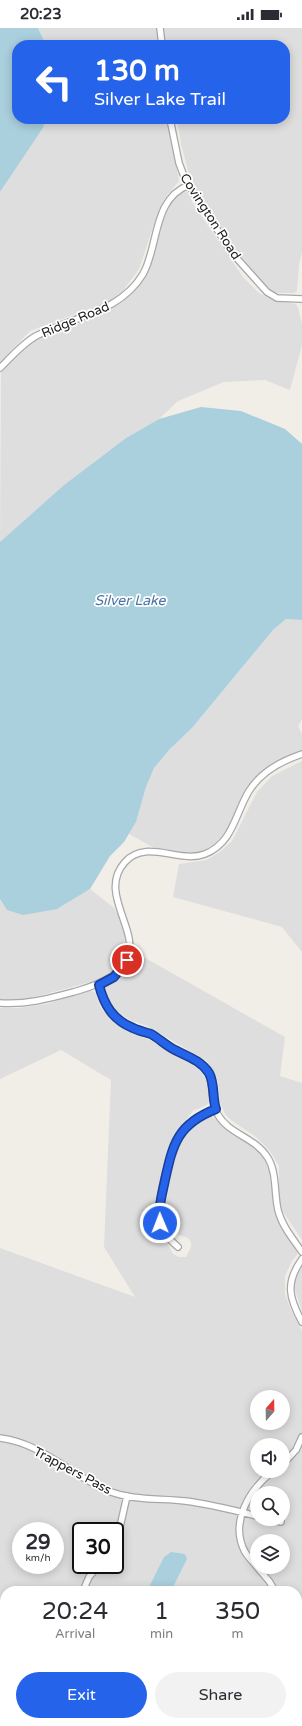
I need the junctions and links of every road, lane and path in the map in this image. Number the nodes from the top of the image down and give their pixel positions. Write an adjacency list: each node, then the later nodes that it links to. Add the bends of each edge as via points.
1 (160, 28): 2 (street)
2 (161, 40)
3 (171, 124): 4 (street, Covington Road, via 179,163)
4 (189, 185): 5 (street, Covington Road, via 232,252 268,292 277,298); 6 (street, Ridge Road, via 174,193 159,220 143,274 127,293 108,307 37,335 24,343)
5 (302, 299)
6 (0, 368)
7 (302, 754): 8 (street, via 272,767 260,778 249,790 232,831 211,851 194,857 141,852 125,862 118,874 115,888 130,949 122,968 114,977)
8 (99, 985): 9 (street, via 30,1003); 10 (street, via 102,999 115,1017 125,1025 150,1034 204,1066 213,1084)
9 (0, 1003)
10 (216, 1109): 11 (street, via 188,1125 171,1153 159,1213 164,1232); 12 (street, via 224,1123 252,1140 268,1159 273,1170 279,1212)
11 (178, 1247)
12 (302, 1252)
13 (302, 1259): 14 (street, via 291,1278 290,1288 291,1299)
14 (302, 1322)
15 (302, 1437): 17 (street)
16 (0, 1438): 19 (street, Trappers Pass, via 30,1446 106,1490)
17 (290, 1456)
18 (266, 1478): 20 (street, via 250,1494)
19 (127, 1496): 20 (street, Trappers Pass, via 183,1501); 22 (street)
20 (242, 1512): 21 (street, Trappers Pass); 23 (street, via 240,1536)
21 (250, 1514)
22 (121, 1522)
23 (250, 1558)
24 (92, 1574): 26 (street)
25 (263, 1574): 27 (street)
26 (85, 1586)
27 (272, 1586)

